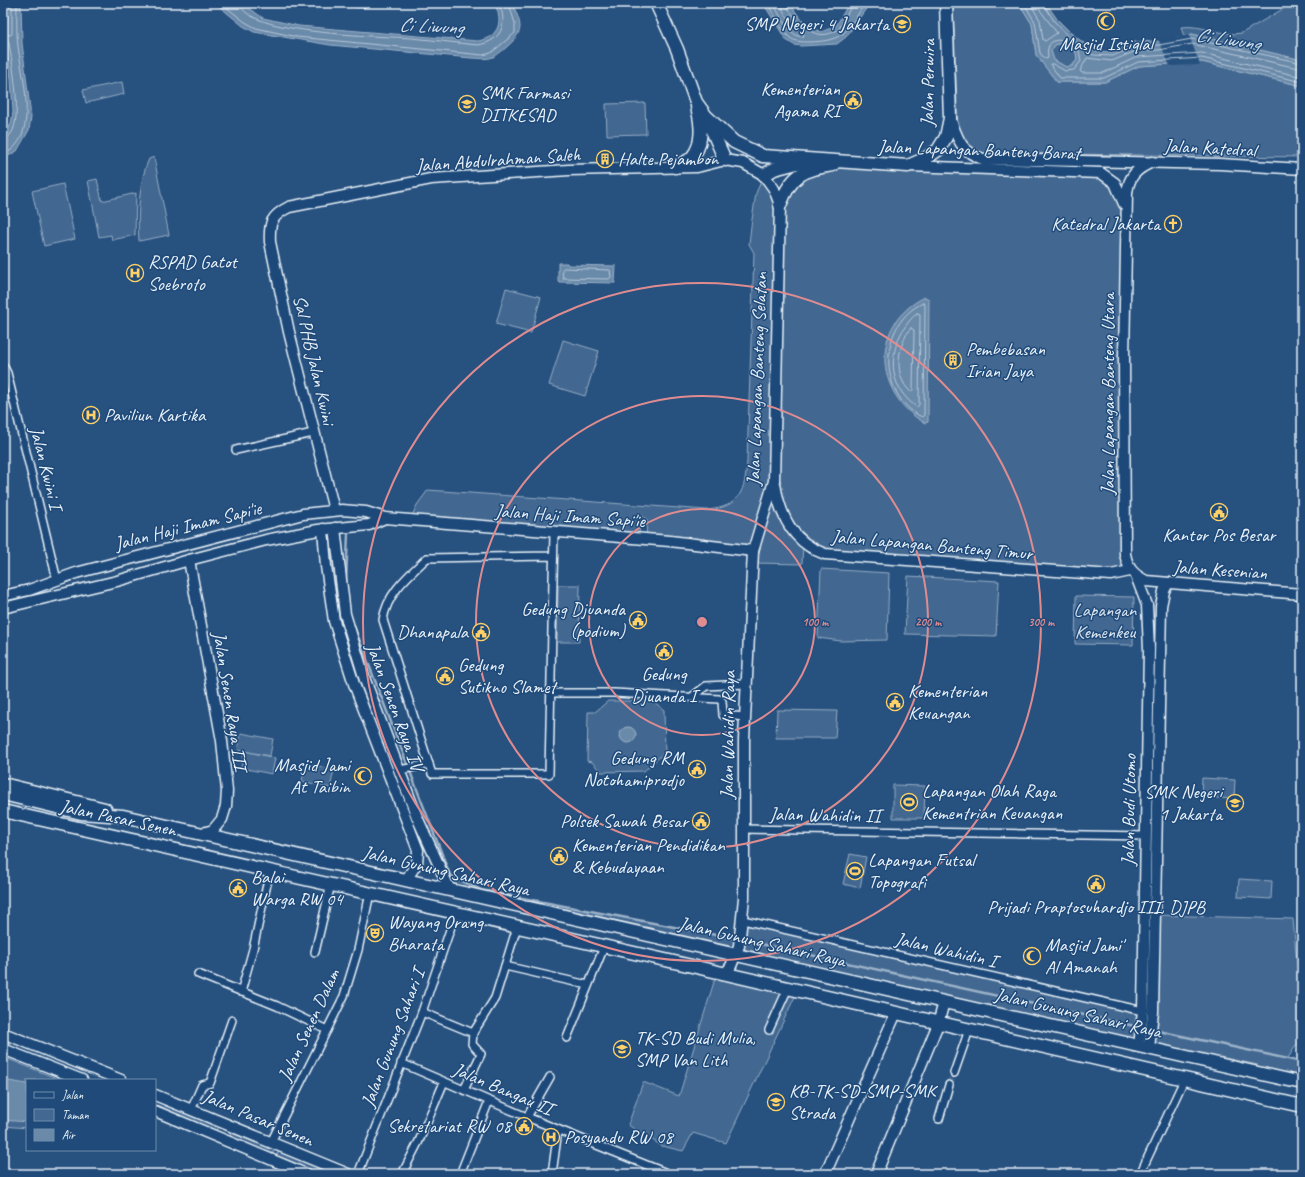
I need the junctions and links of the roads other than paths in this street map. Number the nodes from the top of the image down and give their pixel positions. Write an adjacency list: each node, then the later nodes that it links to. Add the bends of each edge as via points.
1 (357, 3): 2 (street)
2 (364, 3)
3 (656, 3): 5 (main road)
4 (946, 3): 7 (main road, Jalan Perwira)
5 (696, 102): 6 (main road); 13 (main road, via 701,127 698,146 693,156)
6 (706, 116): 8 (main road, Jalan Lapangan Banteng Barat, via 734,142 756,153); 9 (main road)
7 (950, 118): 10 (street, Jalan Lapangan Banteng Barat, via 962,146 983,159); 12 (main road, Jalan Perwira, via 946,137 938,150)
8 (810, 159): 11 (main road, Jalan Lapangan Banteng Barat); 15 (main road, via 774,169)
9 (725, 160): 13 (street, Jalan Abdulrahman Saleh, via 697,167); 15 (street, Jalan Abdulrahman Saleh, via 743,163)
10 (1152, 162): 14 (street, Jalan Katedral); 17 (street, Jalan Katedral, via 1133,173 1128,183)
11 (848, 163): 12 (main road, Jalan Lapangan Banteng Barat); 16 (main road, via 805,171 794,178)
12 (908, 166): 17 (street, Jalan Lapangan Banteng Barat, via 1101,173 1116,183)
13 (674, 167): 18 (street, Jalan Abdulrahman Saleh, via 430,179 289,207)
14 (1302, 170)
15 (764, 175): 16 (street, Jalan Abdulrahman Saleh, via 774,189)
16 (780, 205): 22 (street, Jalan Lapangan Banteng Selatan)
17 (1126, 209): 33 (street, Jalan Lapangan Banteng Utara, via 1125,554)
18 (274, 217): 20 (street, Sal PHB Jalan Kwini, via 270,228 270,242)
19 (3, 365): 34 (street, Jalan Kwini I)
20 (313, 433): 21 (street); 23 (street, Sal PHB Jalan Kwini)
21 (236, 450)
22 (774, 482): 30 (street, Jalan Lapangan Banteng Selatan); 33 (street, Jalan Lapangan Banteng Timur, via 778,503 787,523 803,542 825,554 1111,575)
23 (334, 510): 24 (street, Jalan Haji Imam Sapi'ie, via 366,512); 25 (street, Jalan Haji Imam Sapi'ie)
24 (385, 518): 26 (street, Jalan Haji Imam Sapi'ie, via 369,525); 28 (street, Jalan Haji Imam Sapi'ie)
25 (262, 524): 29 (street); 34 (street, Jalan Haji Imam Sapi'ie)
26 (335, 528): 27 (street, Jalan Haji Imam Sapi'ie); 39 (street, Jalan Senen Raya IV)
27 (323, 529): 29 (street, Jalan Haji Imam Sapi'ie); 40 (street, Jalan Senen Raya IV)
28 (554, 532): 30 (street, Jalan Haji Imam Sapi'ie, via 678,541); 31 (street)
29 (266, 540): 32 (street, Jalan Haji Imam Sapi'ie)
30 (753, 551): 43 (street, Jalan Wahidin Raya)
31 (553, 556): 44 (street); 47 (street, via 427,558 399,585 389,600 383,620)
32 (189, 560): 38 (street, Jalan Haji Imam Sapi'ie, via 117,581); 56 (street, Jalan Senen Raya III, via 222,741 227,791 222,819 213,830)
33 (1133, 573): 35 (street, Jalan Kesenian, via 1146,581); 57 (street, Jalan Budi Utomo, via 1148,613)
34 (57, 580): 37 (street, Jalan Haji Imam Sapi'ie)
35 (1168, 583): 36 (street, Jalan Kesenian); 89 (street, Jalan Budi Utomo, via 1161,606 1153,1020)
36 (1302, 594)
37 (3, 596)
38 (3, 608)
39 (346, 618): 40 (street); 41 (street, Jalan Senen Raya IV)
40 (334, 621): 42 (street, Jalan Senen Raya IV)
41 (365, 680): 42 (street); 48 (street, Jalan Senen Raya IV)
42 (354, 684): 52 (street, Jalan Senen Raya IV)
43 (745, 684): 45 (street, via 706,686); 46 (street, Jalan Wahidin Raya)
44 (551, 692): 45 (street); 47 (street, via 549,774 432,774)
45 (692, 696): 46 (street, via 720,699 724,705 723,715)
46 (745, 717): 55 (street, Jalan Wahidin Raya)
47 (429, 764): 48 (street)
48 (400, 770): 51 (street, Jalan Senen Raya IV)
49 (3, 784): 54 (main road, Jalan Pasar Senen)
50 (3, 794): 54 (main road, Jalan Pasar Senen, via 81,813)
51 (413, 806): 52 (street); 63 (street, Jalan Senen Raya IV)
52 (403, 810): 61 (street, Jalan Senen Raya IV, via 419,856)
53 (3, 811): 59 (main road, Jalan Pasar Senen)
54 (123, 816): 56 (main road, Jalan Pasar Senen)
55 (744, 829): 57 (street, Jalan Wahidin II); 66 (street, Jalan Wahidin Raya)
56 (200, 834): 58 (main road, Jalan Pasar Senen)
57 (1145, 836): 80 (street, Jalan Budi Utomo)
58 (213, 837): 61 (main road, Jalan Gunung Sahari Raya)
59 (226, 861): 60 (main road, Jalan Gunung Sahari Raya)
60 (270, 870): 62 (main road, Jalan Gunung Sahari Raya); 76 (street, via 255,942)
61 (406, 880): 63 (main road, Jalan Gunung Sahari Raya)
62 (331, 884): 64 (main road, Jalan Gunung Sahari Raya); 70 (street)
63 (450, 890): 68 (main road, Jalan Gunung Sahari Raya)
64 (370, 893): 65 (main road, Jalan Gunung Sahari Raya); 83 (street, Jalan Senen Dalam, via 351,979)
65 (456, 912): 67 (main road, Jalan Gunung Sahari Raya); 78 (street, Jalan Gunung Sahari I)
66 (743, 920): 68 (street, Jalan Wahidin Raya); 80 (street, Jalan Wahidin I)
67 (517, 927): 69 (main road, Jalan Gunung Sahari Raya); 71 (street)
68 (739, 946): 73 (street); 77 (main road, Jalan Gunung Sahari Raya)
69 (604, 947): 73 (main road, Jalan Gunung Sahari Raya); 74 (street)
70 (315, 952)
71 (505, 966): 74 (street); 87 (street, via 491,1007)
72 (198, 974): 76 (street)
73 (725, 974): 75 (main road, Jalan Gunung Sahari Raya)
74 (588, 985): 88 (street)
75 (788, 988): 79 (main road, Jalan Gunung Sahari Raya); 84 (street)
76 (240, 992): 83 (street)
77 (944, 1002): 82 (street); 89 (main road, Jalan Gunung Sahari Raya)
78 (422, 1012): 87 (street); 91 (street, Jalan Gunung Sahari I)
79 (896, 1014): 82 (main road, Jalan Gunung Sahari Raya); 119 (street)
80 (1142, 1016): 89 (street, Jalan Budi Utomo)
81 (232, 1020): 104 (street, via 210,1083 202,1085)
82 (938, 1024): 85 (main road, Jalan Gunung Sahari Raya); 120 (street)
83 (327, 1030): 111 (street, Jalan Senen Dalam)
84 (769, 1030)
85 (969, 1030): 92 (street); 96 (main road, Jalan Gunung Sahari Raya)
86 (3, 1033): 95 (street)
87 (473, 1033): 100 (street, via 472,1044 481,1054)
88 (567, 1038)
89 (1145, 1043): 98 (main road, Jalan Gunung Sahari Raya)
90 (3, 1049): 94 (street)
91 (401, 1063): 97 (street, Jalan Bangau II); 114 (street, Jalan Gunung Sahari I)
92 (954, 1073)
93 (550, 1077): 106 (street)
94 (79, 1079)
95 (118, 1079)
96 (1184, 1080): 103 (main road, Jalan Gunung Sahari Raya); 121 (street)
97 (444, 1082): 100 (street, Jalan Bangau II); 115 (street, via 420,1141)
98 (1302, 1083)
99 (949, 1085): 107 (street)
100 (464, 1090): 102 (street, Jalan Bangau II)
101 (156, 1095): 104 (street, Jalan Pasar Senen)
102 (489, 1101): 106 (street, Jalan Bangau II); 116 (street)
103 (1302, 1106)
104 (191, 1110): 108 (street, Jalan Pasar Senen)
105 (156, 1111): 110 (street, Jalan Pasar Senen)
106 (527, 1117): 109 (street, Jalan Bangau II)
107 (939, 1119)
108 (227, 1124): 110 (street); 111 (street, Jalan Pasar Senen)
109 (558, 1130): 117 (street); 118 (street, Jalan Bangau II)
110 (221, 1139): 112 (street, Jalan Pasar Senen)
111 (270, 1142): 113 (street, Jalan Pasar Senen)
112 (306, 1174)
113 (348, 1174)
114 (358, 1174)
115 (402, 1174)
116 (460, 1174)
117 (552, 1174)
118 (669, 1174)
119 (825, 1174)
120 (876, 1174)
121 (1140, 1174)

